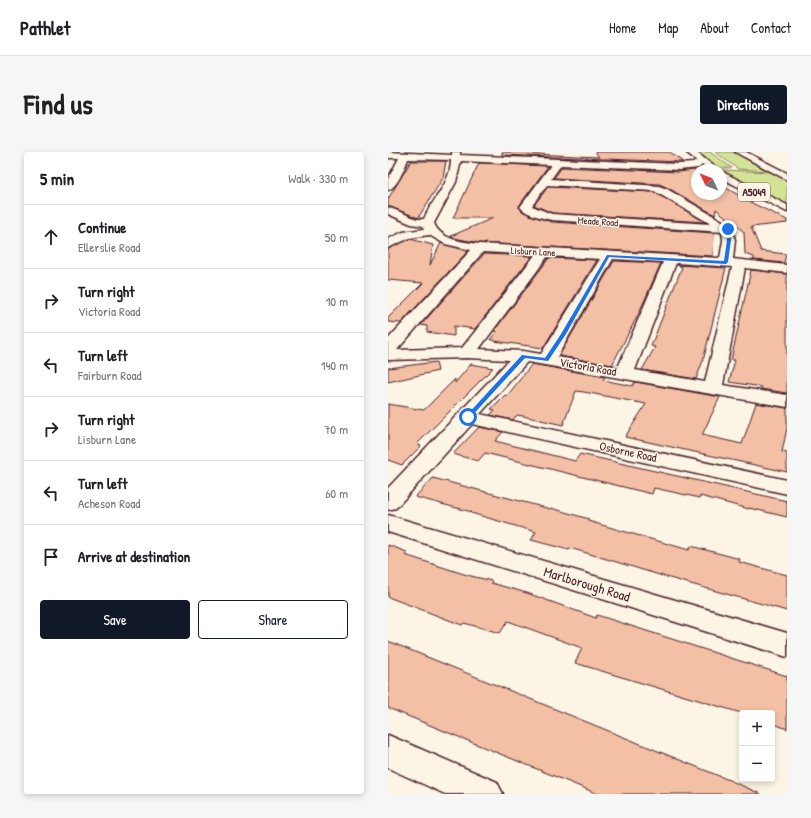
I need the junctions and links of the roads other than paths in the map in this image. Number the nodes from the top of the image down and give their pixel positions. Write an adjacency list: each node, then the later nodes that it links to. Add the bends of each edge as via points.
1 (690, 152): 7 (main road)
2 (739, 152): 16 (main road, A5049)
3 (617, 154): 10 (main road, via 621,160)
4 (388, 155): 6 (main road)
5 (455, 155): 6 (main road); 8 (main road); 21 (main road, via 455,172)
6 (405, 156): 14 (main road)
7 (701, 161): 9 (main road); 11 (main road, via 696,166)
8 (558, 162): 10 (main road); 17 (main road, Meade Road)
9 (705, 164)
10 (619, 165): 11 (main road)
11 (679, 167): 12 (main road)
12 (691, 168)
13 (388, 170): 14 (main road)
14 (399, 170): 18 (main road)
15 (727, 177): 19 (main road, A5049)
16 (787, 177)
17 (544, 182): 22 (main road, via 655,188); 22 (main road, Meade Road, via 526,206 552,218)
18 (388, 188)
19 (787, 209)
20 (388, 210): 21 (main road, Lisburn Lane)
21 (430, 227): 23 (main road); 24 (main road, Lisburn Lane, via 452,242)
22 (728, 229): 28 (main road)
23 (390, 241)
24 (480, 248): 25 (main road, Lisburn Lane); 30 (main road)
25 (545, 251): 26 (main road, Lisburn Lane); 31 (main road)
26 (608, 256): 27 (main road, Lisburn Lane); 34 (main road)
27 (672, 259): 28 (main road, Lisburn Lane); 35 (main road)
28 (733, 263): 29 (main road, Lisburn Lane); 36 (main road)
29 (787, 269)
30 (388, 349)
31 (466, 353): 32 (main road, Victoria Road); 33 (main road, Victoria Road)
32 (388, 356)
33 (524, 356): 34 (main road, Victoria Road); 38 (main road)
34 (546, 360): 35 (main road, Victoria Road)
35 (624, 374): 36 (main road, Victoria Road)
36 (714, 389): 37 (main road, Victoria Road)
37 (787, 401)
38 (468, 417): 39 (main road, Osborne Road); 40 (main road)
39 (787, 487)
40 (388, 502)
41 (388, 522): 42 (main road, Marlborough Road)
42 (787, 645)
43 (388, 751): 44 (main road)
44 (485, 794)

